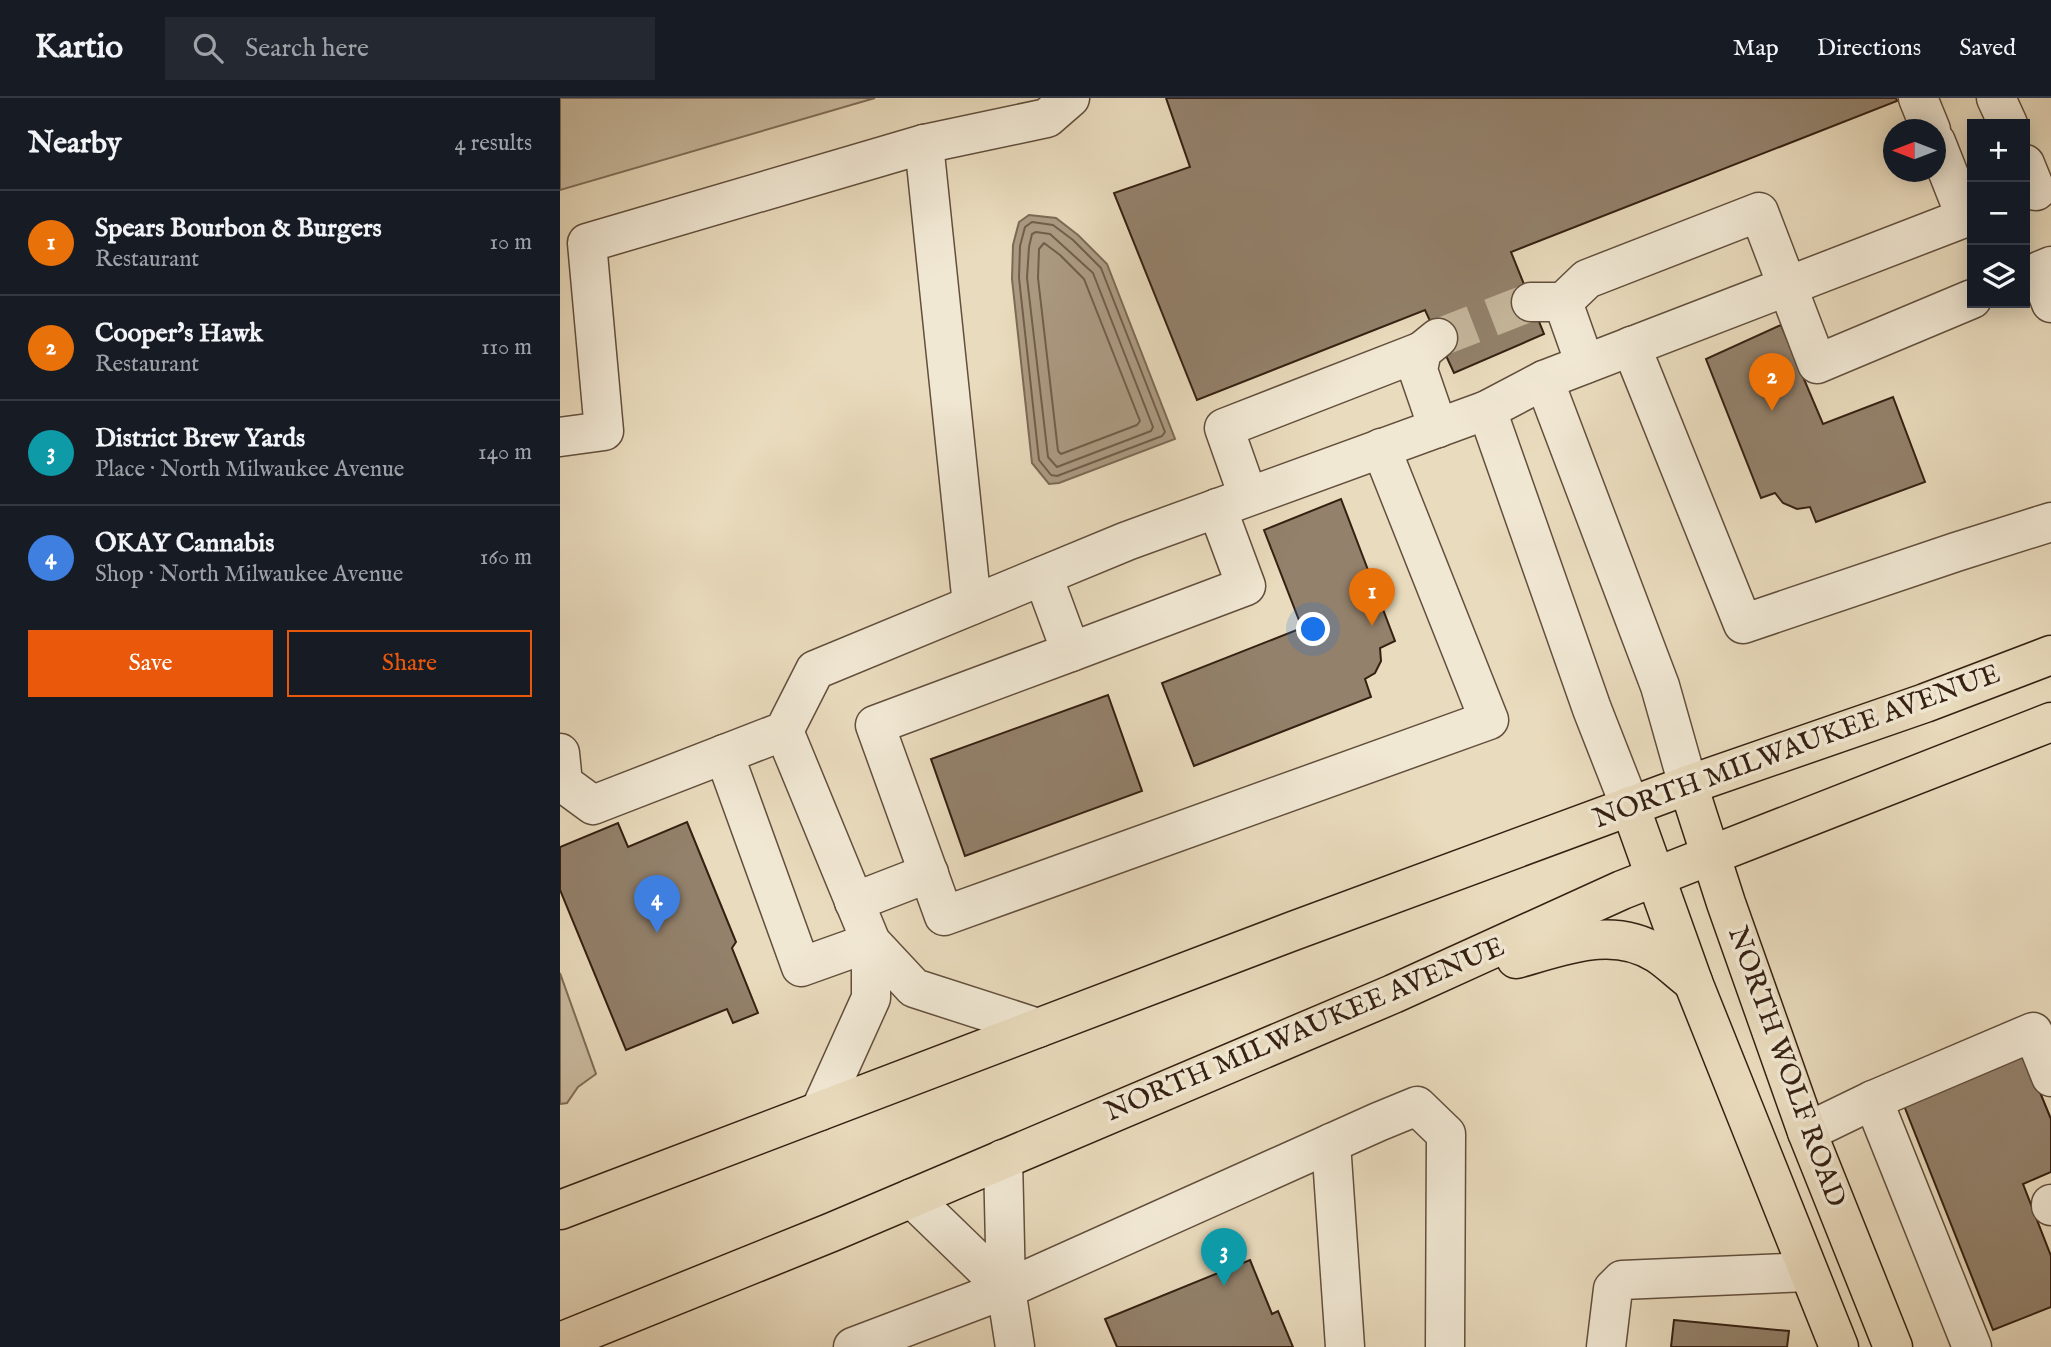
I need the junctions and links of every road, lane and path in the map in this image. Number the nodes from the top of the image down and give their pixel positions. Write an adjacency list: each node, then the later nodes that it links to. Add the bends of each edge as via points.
1 (1070, 98): 6 (street, via 1047,118)
2 (1918, 98): 4 (street)
3 (1996, 98): 5 (street)
4 (1927, 119)
5 (2006, 119)
6 (924, 144): 17 (street, via 587,243 604,431); 22 (street)
7 (1946, 164): 8 (street)
8 (1967, 212)
9 (1967, 217): 10 (street)
10 (1787, 286): 11 (street, via 1817,364); 12 (street); 13 (street, via 1759,212 1587,279 1547,302)
11 (1967, 301)
12 (1631, 346): 13 (street); 20 (street, via 1743,624)
13 (1585, 364): 14 (street)
14 (1544, 380): 15 (street); 29 (street, via 1660,687)
15 (1487, 410): 16 (street); 30 (street)
16 (1438, 428): 18 (street); 19 (street, via 1418,370 1430,344 1224,428)
17 (560, 437)
18 (1381, 448): 19 (street); 32 (street, via 1489,720 944,916)
19 (1233, 502): 21 (street); 23 (street, via 1246,586)
20 (2051, 522)
21 (1043, 576): 22 (street); 23 (street)
22 (972, 605): 26 (street, via 815,670)
23 (1071, 652): 32 (street, via 875,725)
24 (2051, 654): 29 (main road, NORTH MILWAUKEE AVENUE)
25 (2051, 722): 31 (main road, NORTH MILWAUKEE AVENUE)
26 (784, 731): 28 (street); 34 (street)
27 (560, 753): 28 (street, via 563,783 593,805)
28 (724, 754): 35 (street, via 801,967)
29 (1688, 785): 30 (main road, NORTH MILWAUKEE AVENUE); 31 (main road, NORTH WOLF ROAD)
30 (1630, 806): 33 (main road, NORTH WOLF ROAD); 38 (main road, NORTH MILWAUKEE AVENUE)
31 (1711, 856): 33 (main road, NORTH MILWAUKEE AVENUE); 42 (main road, NORTH WOLF ROAD)
32 (929, 873): 34 (street)
33 (1655, 876): 36 (main road, NORTH WOLF ROAD); 37 (main road, NORTH MILWAUKEE AVENUE)
34 (854, 902): 35 (street)
35 (871, 942): 38 (street, via 914,988); 41 (street, via 871,998)
36 (1693, 982): 37 (main road, via 1640,945 1599,938); 47 (main road, NORTH WOLF ROAD)
37 (1393, 995): 44 (main road, NORTH MILWAUKEE AVENUE)
38 (1038, 1028): 41 (main road, NORTH MILWAUKEE AVENUE)
39 (2051, 1077): 40 (street, via 2033,1032)
40 (1873, 1100): 42 (street); 57 (street)
41 (820, 1111): 46 (main road, NORTH MILWAUKEE AVENUE)
42 (1807, 1132): 56 (main road, NORTH WOLF ROAD)
43 (1331, 1143): 48 (street); 52 (street); 53 (street, via 1417,1106 1446,1134)
44 (1003, 1159): 45 (main road, NORTH MILWAUKEE AVENUE); 48 (street)
45 (912, 1198): 48 (street); 49 (main road, NORTH MILWAUKEE AVENUE)
46 (569, 1201)
47 (1808, 1272): 54 (street, via 1622,1280 1613,1289); 55 (main road, NORTH WOLF ROAD)
48 (1006, 1289): 50 (street); 51 (street)
49 (560, 1342)
50 (853, 1347)
51 (1015, 1347)
52 (1345, 1347)
53 (1445, 1347)
54 (1606, 1347)
55 (1839, 1347)
56 (1893, 1347)
57 (1972, 1347)

